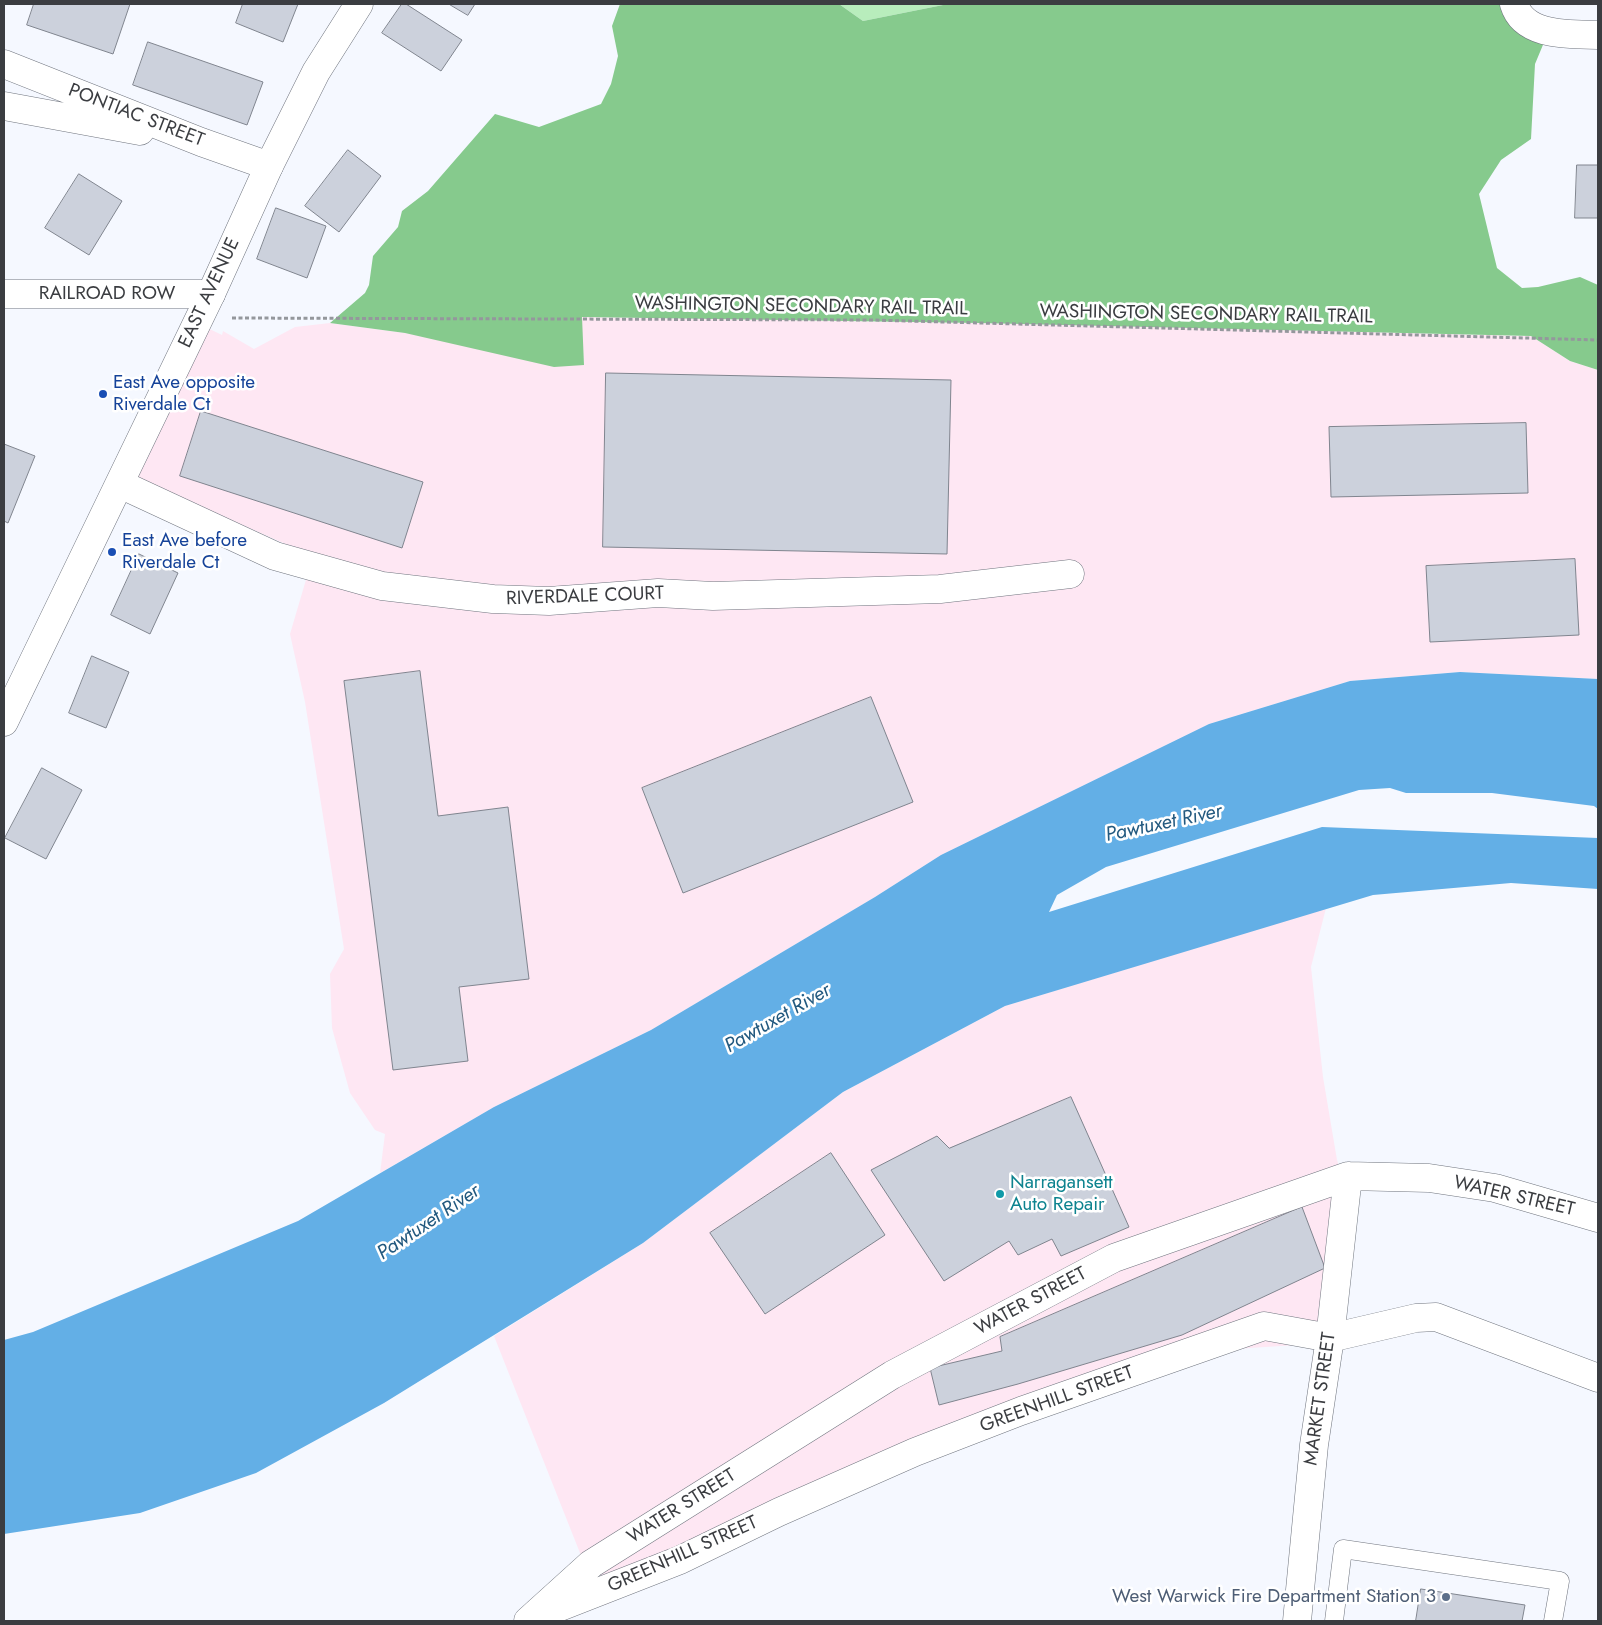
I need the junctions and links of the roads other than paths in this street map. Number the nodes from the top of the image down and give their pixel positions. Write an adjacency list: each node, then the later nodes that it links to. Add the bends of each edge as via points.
1 (360, 4): 7 (street, EAST AVENUE, via 316,72)
2 (1515, 8): 3 (street, via 1544,32)
3 (1598, 35)
4 (4, 64): 6 (street, PONTIAC STREET)
5 (4, 106): 6 (street)
6 (201, 142): 7 (street, PONTIAC STREET)
7 (269, 166): 9 (street, EAST AVENUE)
8 (4, 294): 9 (street, RAILROAD ROW)
9 (211, 294): 10 (street, EAST AVENUE)
10 (120, 484): 11 (street, RIVERDALE COURT, via 275,556 382,586 492,600 549,601 658,593 712,596 940,590); 12 (street, EAST AVENUE)
11 (1070, 574)
12 (4, 722)
13 (1348, 1176): 14 (street, WATER STREET, via 1429,1178 1495,1188); 15 (street, MARKET STREET); 17 (street, WATER STREET, via 1114,1258 892,1375 591,1564)
14 (1598, 1218)
15 (1330, 1338): 16 (street, GREENHILL STREET, via 1416,1318 1436,1317); 17 (street, GREENHILL STREET, via 1264,1326 915,1452 680,1560); 18 (street, MARKET STREET, via 1314,1445)
16 (1598, 1378)
17 (530, 1619)
18 (1297, 1621)
19 (1334, 1621): 20 (lane, via 1343,1549 1560,1581)
20 (1553, 1621)

